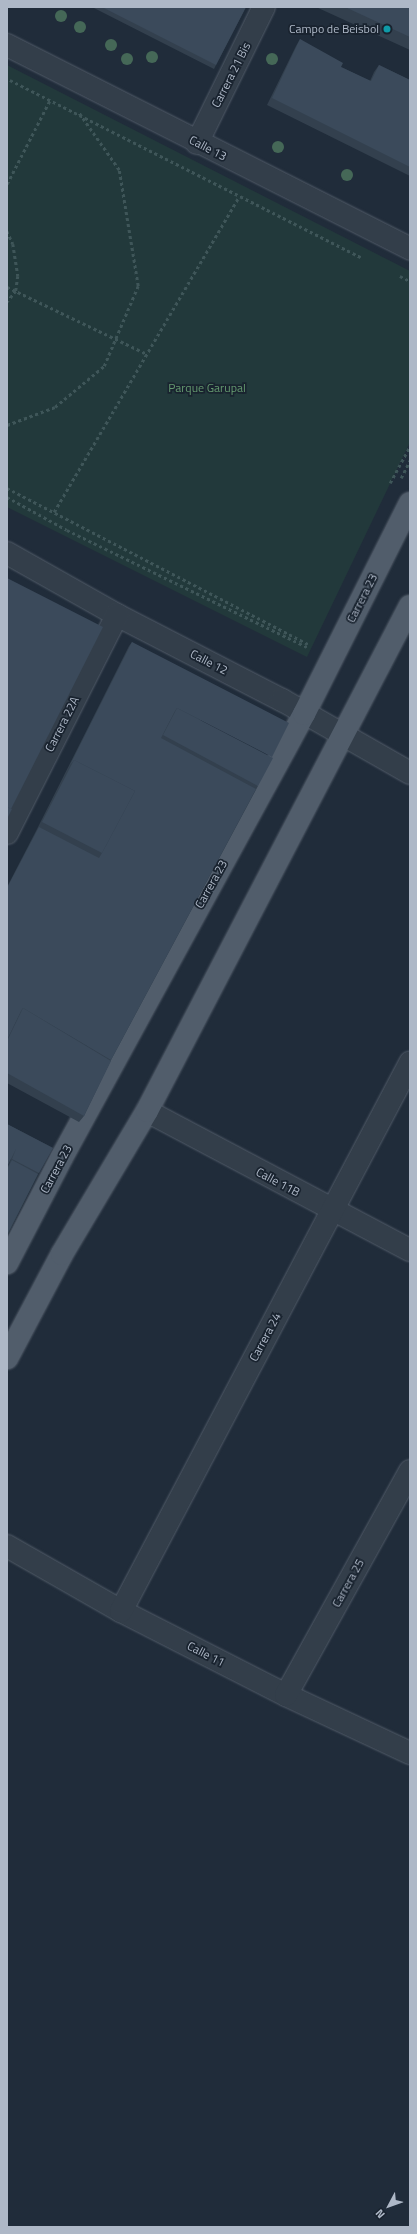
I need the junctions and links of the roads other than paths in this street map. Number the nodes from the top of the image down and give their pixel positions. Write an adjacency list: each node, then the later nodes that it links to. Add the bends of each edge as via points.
1 (264, 7): 3 (street, Carrera 21 Bis)
2 (7, 45): 3 (street, Calle 13)
3 (197, 143): 4 (street, Calle 13)
4 (410, 249)
5 (410, 503): 9 (main road, Carrera 23)
6 (7, 553): 8 (street, Calle 12)
7 (410, 606): 10 (main road)
8 (117, 615): 9 (street, Calle 12); 12 (street, Carrera 22A)
9 (304, 714): 10 (street, Calle 12); 16 (main road, Carrera 23)
10 (343, 734): 11 (street, Calle 12); 14 (main road)
11 (410, 773)
12 (7, 833)
13 (410, 1063): 17 (street, Carrera 24)
14 (147, 1111): 17 (street, Calle 11B); 20 (main road, via 62,1254)
15 (41, 1146): 16 (street)
16 (62, 1157): 19 (main road, Carrera 23)
17 (332, 1211): 18 (street, Calle 11B); 23 (street, Carrera 24)
18 (410, 1250)
19 (7, 1263)
20 (7, 1358)
21 (410, 1471): 24 (street, Carrera 25)
22 (7, 1546): 23 (street, Calle 11)
23 (121, 1611): 24 (street, Calle 11)
24 (286, 1694): 25 (street, Calle 11)
25 (410, 1753)

